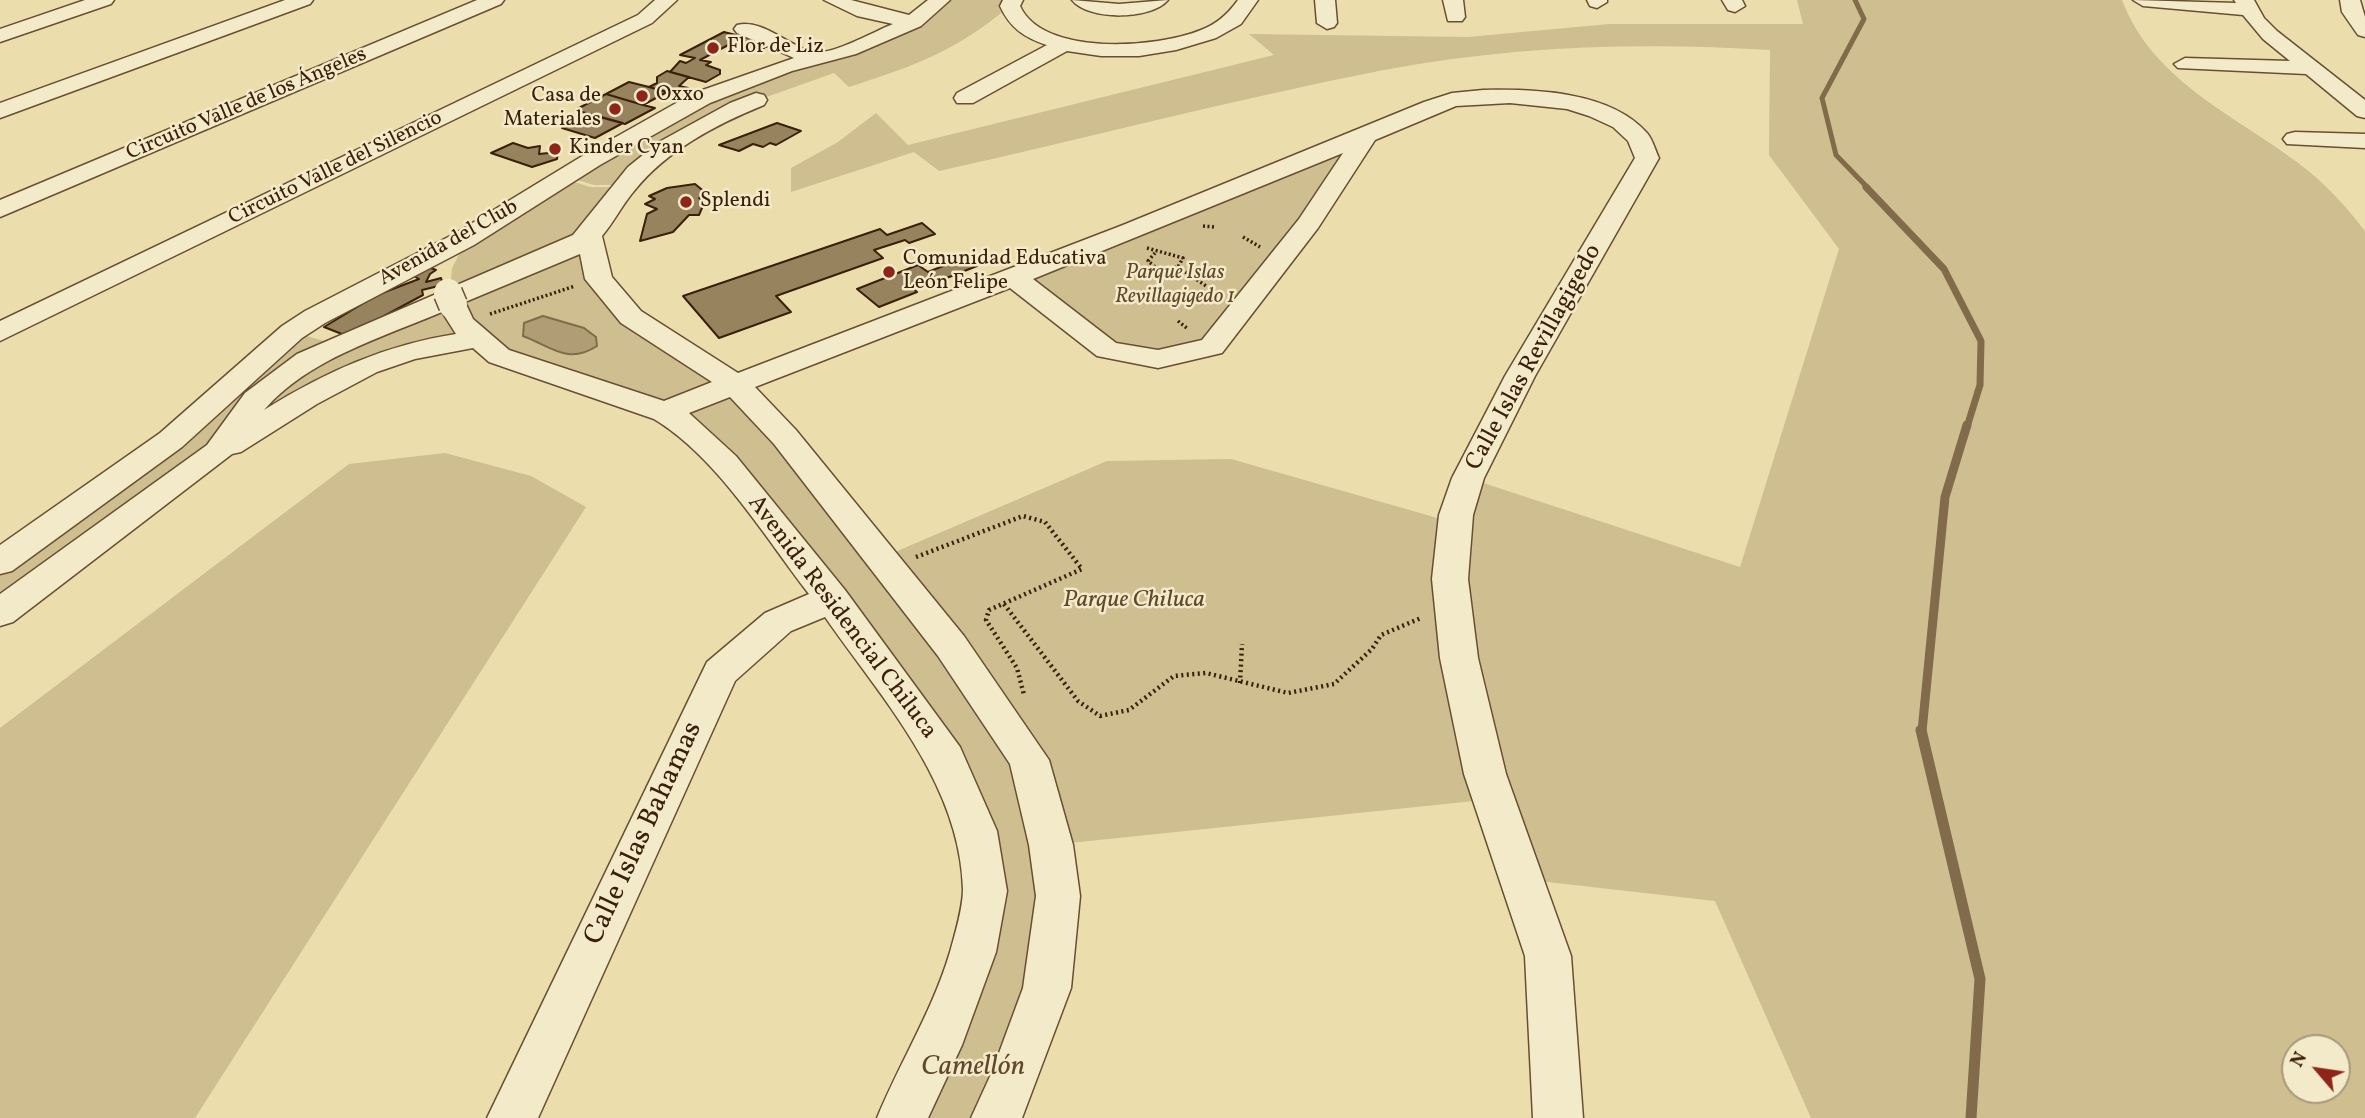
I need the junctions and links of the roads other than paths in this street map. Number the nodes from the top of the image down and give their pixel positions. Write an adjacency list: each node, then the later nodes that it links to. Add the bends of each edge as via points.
1 (104, 0): 20 (street)
2 (303, 0): 29 (street)
3 (494, 0): 36 (street, Circuito Valle de los Ángeles)
4 (667, 0): 40 (street, Circuito Valle del Silencio, via 645,19)
5 (834, 0): 15 (street)
6 (940, 0): 16 (street, Avenida del Club)
7 (1013, 0): 21 (street, via 1010,6 1018,22)
8 (1083, 0): 9 (street, via 1098,8 1118,9)
9 (1158, 0)
10 (1248, 0): 21 (street, via 1245,10 1220,30 1173,45 1127,50)
11 (1325, 0): 17 (street)
12 (2143, 0): 14 (street)
13 (2350, 0): 19 (street)
14 (2246, 5): 27 (street, via 2270,35)
15 (868, 6): 16 (street)
16 (914, 22): 23 (street, Avenida del Club, via 849,50)
17 (1327, 23)
18 (744, 29): 23 (street)
19 (2365, 31)
20 (0, 36)
21 (1065, 44): 28 (street)
22 (750, 57): 26 (street)
23 (814, 59): 26 (street, Avenida del Club)
24 (868, 64): 35 (street, via 733,109 687,134)
25 (2185, 64): 27 (street)
26 (785, 67): 34 (street, Avenida del Club, via 702,98)
27 (2311, 68): 30 (street)
28 (965, 98)
29 (0, 111)
30 (2365, 111)
31 (1366, 135): 38 (street, Calle Islas Revillagigedo); 38 (street, via 1309,223 1212,347 1158,359 1107,350); 50 (street, Calle Islas Revillagigedo, via 1446,102 1514,95 1595,111 1645,144 1647,158 1520,376 1468,478 1456,515 1452,551 1450,579 1459,657 1485,774 1548,956)
32 (2295, 139): 33 (street)
33 (2365, 141)
34 (567, 177): 35 (street, via 590,186); 39 (street, Avenida del Club)
35 (626, 185): 37 (street)
36 (0, 209)
37 (594, 257): 41 (street, via 631,317); 43 (street, Avenida del Club, via 541,259 307,360 269,384 240,416)
38 (1013, 277): 41 (street, Calle Islas Revillagigedo)
39 (458, 289): 42 (street, Avenida Residencial Chiluca, via 499,356); 43 (street, via 427,347 385,359 331,383); 44 (street, Avenida del Club, via 414,266 316,317 292,332 171,440)
40 (0, 332)
41 (734, 384): 42 (street, Calle Islas Revillagigedo); 49 (street, via 785,437 951,646 1029,760 1051,845 1058,896 1047,988)
42 (665, 412): 45 (street, Avenida Residencial Chiluca, via 725,463)
43 (218, 452): 46 (street, Avenida del Club)
44 (0, 562)
45 (832, 599): 47 (street, Calle Islas Bahamas, via 778,622 720,672); 48 (street, Avenida Residencial Chiluca, via 946,759 976,831 985,891 968,964 938,1045)
46 (0, 613)
47 (512, 1118)
48 (902, 1118)
49 (996, 1118)
50 (1558, 1118)

